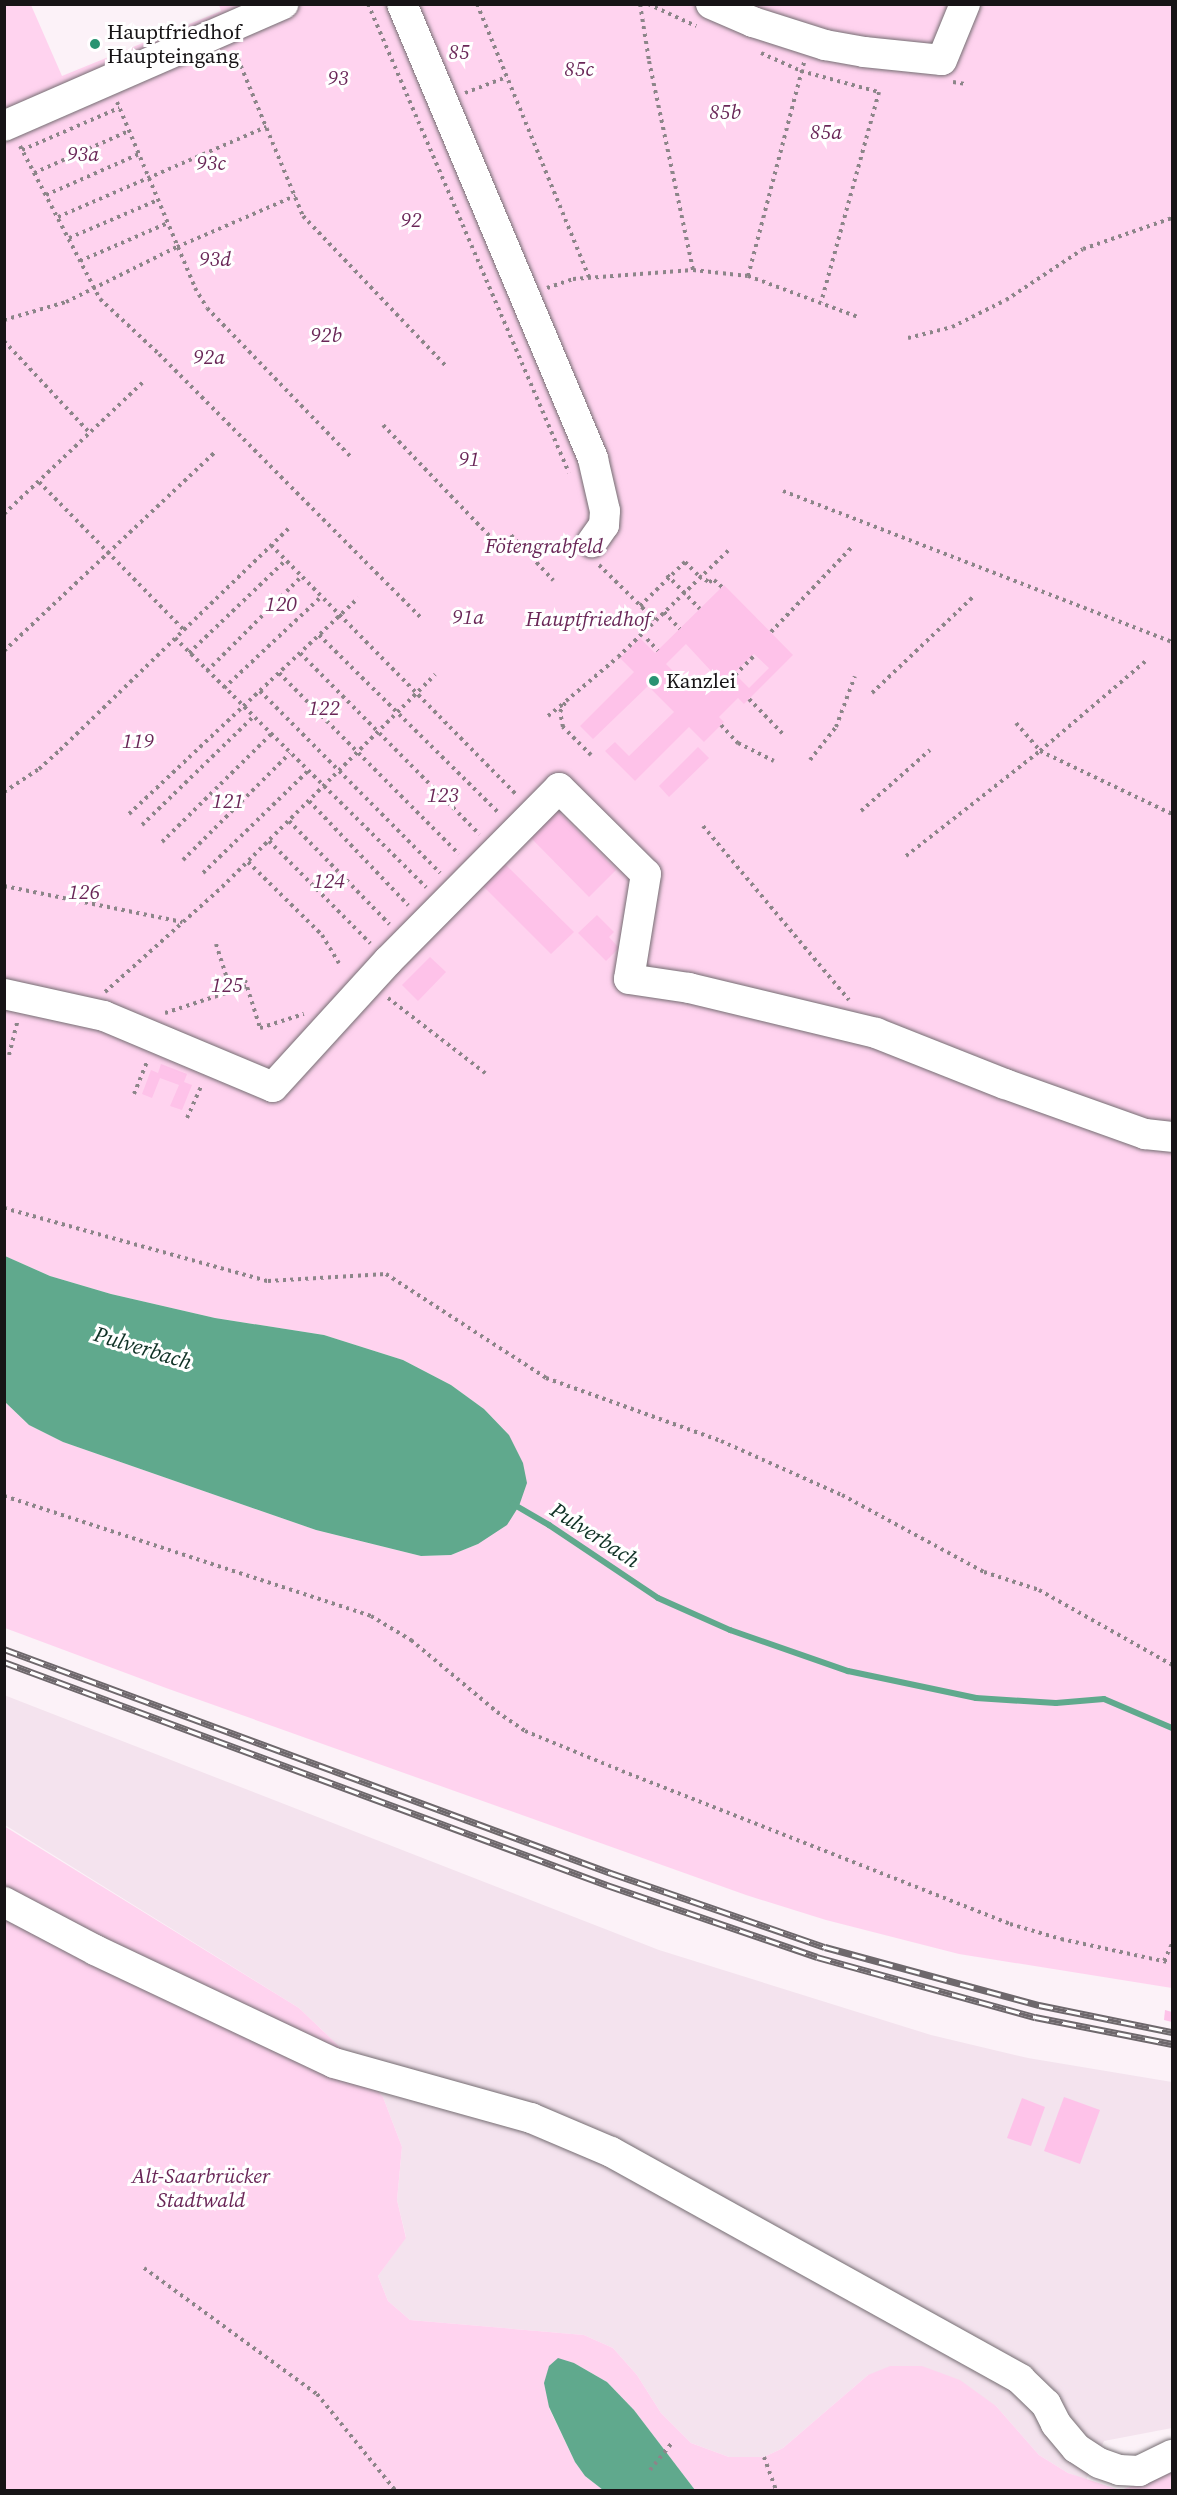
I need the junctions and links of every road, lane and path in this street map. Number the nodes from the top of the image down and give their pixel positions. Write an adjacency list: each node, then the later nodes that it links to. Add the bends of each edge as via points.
1 (283, 4): 8 (lane)
2 (368, 4): 46 (path)
3 (402, 4): 13 (lane)
4 (477, 4): 10 (path)
5 (640, 4): 30 (path)
6 (711, 4): 9 (lane)
7 (965, 4): 9 (lane, via 942,60 864,52)
8 (226, 29): 11 (lane); 15 (path)
9 (811, 41): 31 (path)
10 (507, 77): 13 (path); 32 (path)
11 (108, 80): 14 (path); 17 (lane)
12 (879, 92): 35 (path)
13 (442, 101): 34 (lane)
14 (119, 108): 16 (path); 17 (path)
15 (267, 127): 20 (path); 22 (path)
16 (129, 131): 18 (path); 19 (path)
17 (12, 133): 19 (path)
18 (139, 154): 20 (path); 21 (path)
19 (34, 173): 21 (path)
20 (148, 177): 23 (path); 24 (path)
21 (46, 195): 24 (path)
22 (295, 196): 28 (path); 40 (path, via 303,216)
23 (158, 200): 26 (path); 27 (path)
24 (58, 217): 27 (path)
25 (1173, 218): 38 (path, via 1083,249 1006,300 952,327)
26 (168, 223): 28 (path); 29 (path)
27 (69, 238): 29 (path)
28 (177, 247): 33 (path); 45 (path, via 207,308)
29 (80, 261): 33 (path)
30 (693, 270): 31 (path); 32 (path)
31 (748, 276): 35 (path)
32 (589, 277): 34 (path)
33 (94, 288): 37 (path, via 66,302); 72 (path, via 100,299)
34 (524, 297): 56 (lane, via 593,459 604,525)
35 (820, 302): 36 (path)
36 (858, 316)
37 (4, 320)
38 (908, 338)
39 (4, 341): 43 (path)
40 (445, 364)
41 (143, 382): 43 (path)
42 (383, 425): 53 (path)
43 (89, 432): 47 (path)
44 (214, 453): 57 (path)
45 (350, 456)
46 (572, 480)
47 (39, 482): 49 (path); 57 (path)
48 (783, 490): 80 (path)
49 (4, 514)
50 (289, 528): 52 (path)
51 (511, 535): 62 (path)
52 (271, 545): 58 (path); 75 (path)
53 (499, 546)
54 (851, 548): 76 (path)
55 (730, 549): 61 (path)
56 (592, 550): 68 (path)
57 (108, 553): 75 (path); 81 (path)
58 (286, 560): 59 (path); 83 (path)
59 (302, 576): 66 (path); 87 (path)
60 (668, 576): 61 (path, via 685,562); 64 (path); 68 (path)
61 (699, 576): 63 (path); 64 (path)
62 (553, 580)
63 (722, 587)
64 (683, 592): 69 (path); 70 (path)
65 (975, 595): 95 (path)
66 (322, 596): 71 (path); 92 (path)
67 (358, 598): 71 (path)
68 (640, 606): 73 (path)
69 (700, 609)
70 (664, 612): 73 (path); 74 (path)
71 (340, 615): 78 (path); 94 (path)
72 (421, 618)
73 (655, 620): 77 (path)
74 (680, 629)
75 (184, 630): 79 (path)
76 (771, 632)
77 (641, 634): 82 (path); 97 (path)
78 (318, 635): 84 (path); 99 (path)
79 (175, 639): 83 (path); 117 (path, via 39,769)
80 (1173, 642)
81 (4, 651)
82 (658, 651)
83 (189, 653): 87 (path)
84 (300, 653): 88 (path); 104 (path)
85 (755, 655): 90 (path)
86 (1147, 660): 108 (path)
87 (207, 671): 92 (path)
88 (279, 673): 93 (path); 109 (path)
89 (435, 675): 94 (path)
90 (735, 675)
91 (855, 676): 112 (path, via 836,727)
92 (224, 688): 98 (path)
93 (260, 691): 98 (path); 115 (path)
94 (417, 693): 99 (path); 123 (path)
95 (872, 693)
96 (749, 699): 106 (path)
97 (566, 701): 100 (path); 111 (path, via 561,712 563,727)
98 (243, 707): 101 (path); 120 (path)
99 (397, 713): 104 (path); 123 (path)
100 (548, 716)
101 (254, 717): 105 (path); 124 (path)
102 (1016, 723): 108 (path)
103 (721, 725): 113 (path, via 738,743)
104 (378, 732): 109 (path); 133 (path)
105 (271, 734): 110 (path); 127 (path)
106 (785, 736)
107 (930, 750): 119 (path)
108 (1040, 750): 121 (path); 128 (path)
109 (358, 752): 115 (path); 133 (path)
110 (290, 753): 114 (path); 129 (path)
111 (591, 755)
112 (810, 760)
113 (774, 761)
114 (308, 771): 116 (path); 131 (path)
115 (339, 771): 116 (path); 133 (path)
116 (324, 786): 118 (path); 133 (path)
117 (4, 792)
118 (309, 801): 122 (path); 133 (path)
119 (861, 810)
120 (129, 814)
121 (1173, 814)
122 (289, 821): 126 (path); 133 (path)
123 (526, 822): 133 (lane); 145 (lane, via 559,788 646,874 629,979 689,988)
124 (142, 825)
125 (703, 826): 145 (path)
126 (269, 841): 130 (path); 133 (path)
127 (162, 842)
128 (906, 856)
129 (183, 860)
130 (248, 862): 134 (path); 136 (path, via 322,935)
131 (203, 873)
132 (4, 886): 134 (path)
133 (442, 906): 138 (lane)
134 (183, 922): 142 (path)
135 (216, 944): 140 (path)
136 (339, 963)
137 (245, 980): 139 (path)
138 (368, 983): 143 (lane); 149 (path)
139 (247, 986): 140 (path); 143 (path, via 260,1028 311,1012)
140 (231, 992): 144 (path)
141 (14, 996): 142 (lane); 146 (path)
142 (84, 1010): 144 (lane)
143 (337, 1017): 148 (lane, via 273,1087)
144 (127, 1026): 148 (lane)
145 (876, 1033): 152 (lane, via 1144,1134)
146 (9, 1055)
147 (149, 1057): 150 (path)
148 (212, 1062): 151 (path)
149 (485, 1073)
150 (134, 1094)
151 (188, 1118)
152 (1173, 1137)
153 (4, 1208): 155 (path, via 268,1281 386,1274 546,1378 721,1441 842,1495 984,1572 1039,1590)
154 (4, 1496): 158 (path, via 371,1616 411,1640 525,1731 622,1771 1010,1924)
155 (1173, 1665)
156 (4, 1902): 162 (lane, via 105,1955 334,2063 531,2118 611,2152 1020,2379 1046,2404 1056,2424 1076,2448 1099,2463 1139,2471)
157 (1173, 1944): 158 (path)
158 (1164, 1961): 159 (path)
159 (1173, 1963)
160 (144, 2268): 165 (path, via 317,2394)
161 (673, 2442): 164 (path)
162 (1173, 2456)
163 (764, 2457): 166 (path)
164 (650, 2470)
165 (395, 2490)
166 (776, 2490)

